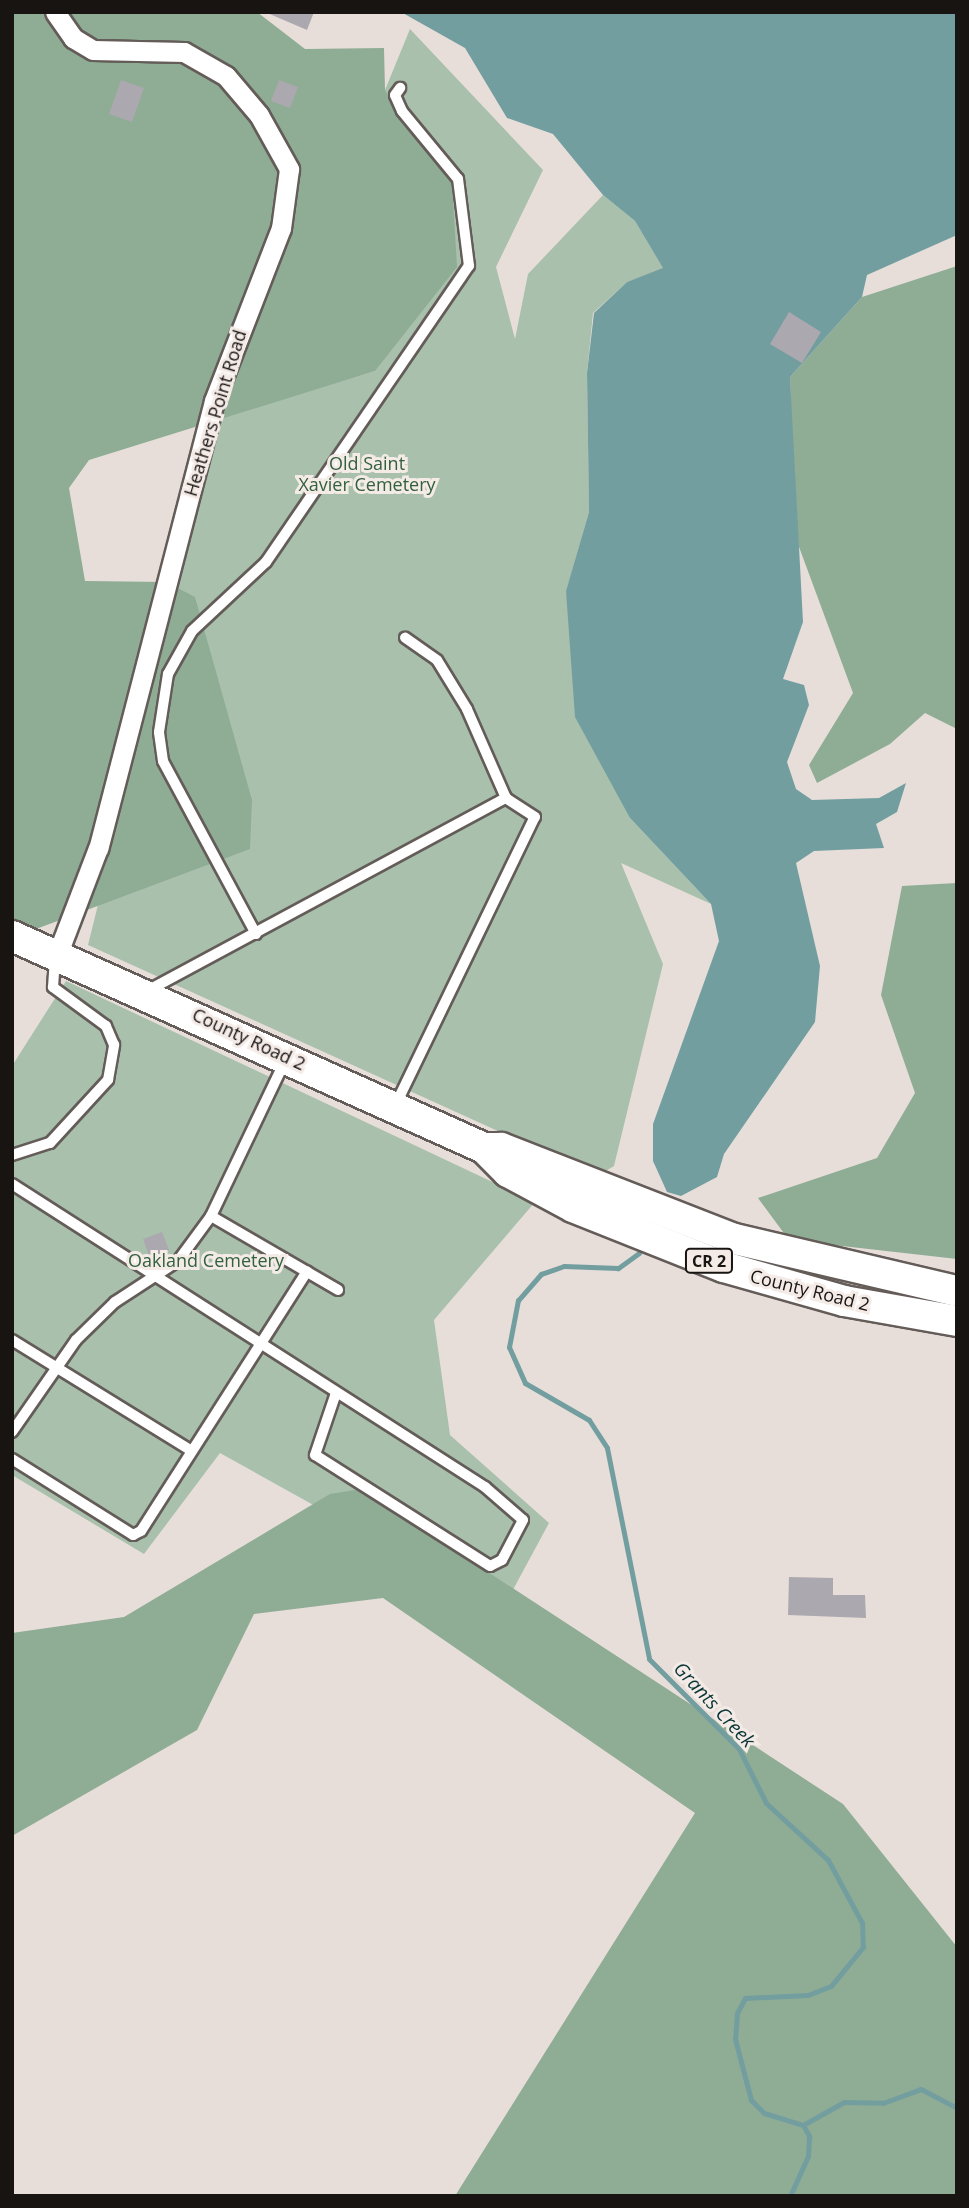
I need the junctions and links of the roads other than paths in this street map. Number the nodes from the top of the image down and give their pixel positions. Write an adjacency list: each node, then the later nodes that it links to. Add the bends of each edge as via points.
1 (55, 12): 7 (street, Heathers Point Road, via 73,38 93,50 184,52 226,76 259,115 289,169 281,228 214,401 98,848)
2 (400, 88): 5 (lane, via 395,95 402,111 458,179 469,266 266,562 192,631 168,674 159,732 163,761)
3 (405, 638): 4 (lane, via 437,660 467,709)
4 (506, 798): 5 (lane); 10 (lane, via 535,817)
5 (256, 934): 8 (lane)
6 (12, 936): 7 (main road, County Road 2 / CR 2)
7 (58, 953): 8 (main road, County Road 2 / CR 2); 12 (lane, via 53,986 106,1026 114,1045 108,1080 50,1143)
8 (146, 991): 9 (main road, County Road 2 / CR 2)
9 (287, 1056): 10 (main road, County Road 2 / CR 2); 14 (lane)
10 (395, 1106): 11 (main road, County Road 2 / CR 2)
11 (484, 1148): 18 (main road, County Road 2 / CR 2, via 501,1147 734,1240); 19 (main road, County Road 2 / CR 2, via 508,1172 573,1207 724,1267 844,1301)
12 (12, 1154)
13 (12, 1184): 16 (lane)
14 (211, 1216): 15 (lane); 16 (lane)
15 (307, 1271): 17 (lane); 21 (lane)
16 (158, 1279): 21 (lane); 22 (lane, via 115,1302)
17 (338, 1290)
18 (957, 1291)
19 (957, 1321)
20 (12, 1340): 22 (lane)
21 (259, 1344): 23 (lane); 25 (lane)
22 (55, 1367): 24 (lane); 25 (lane)
23 (336, 1393): 23 (lane, via 485,1487 523,1520 502,1560 491,1566 315,1455)
24 (12, 1432)
25 (190, 1450): 26 (lane, via 141,1531 133,1535)
26 (12, 1459)

